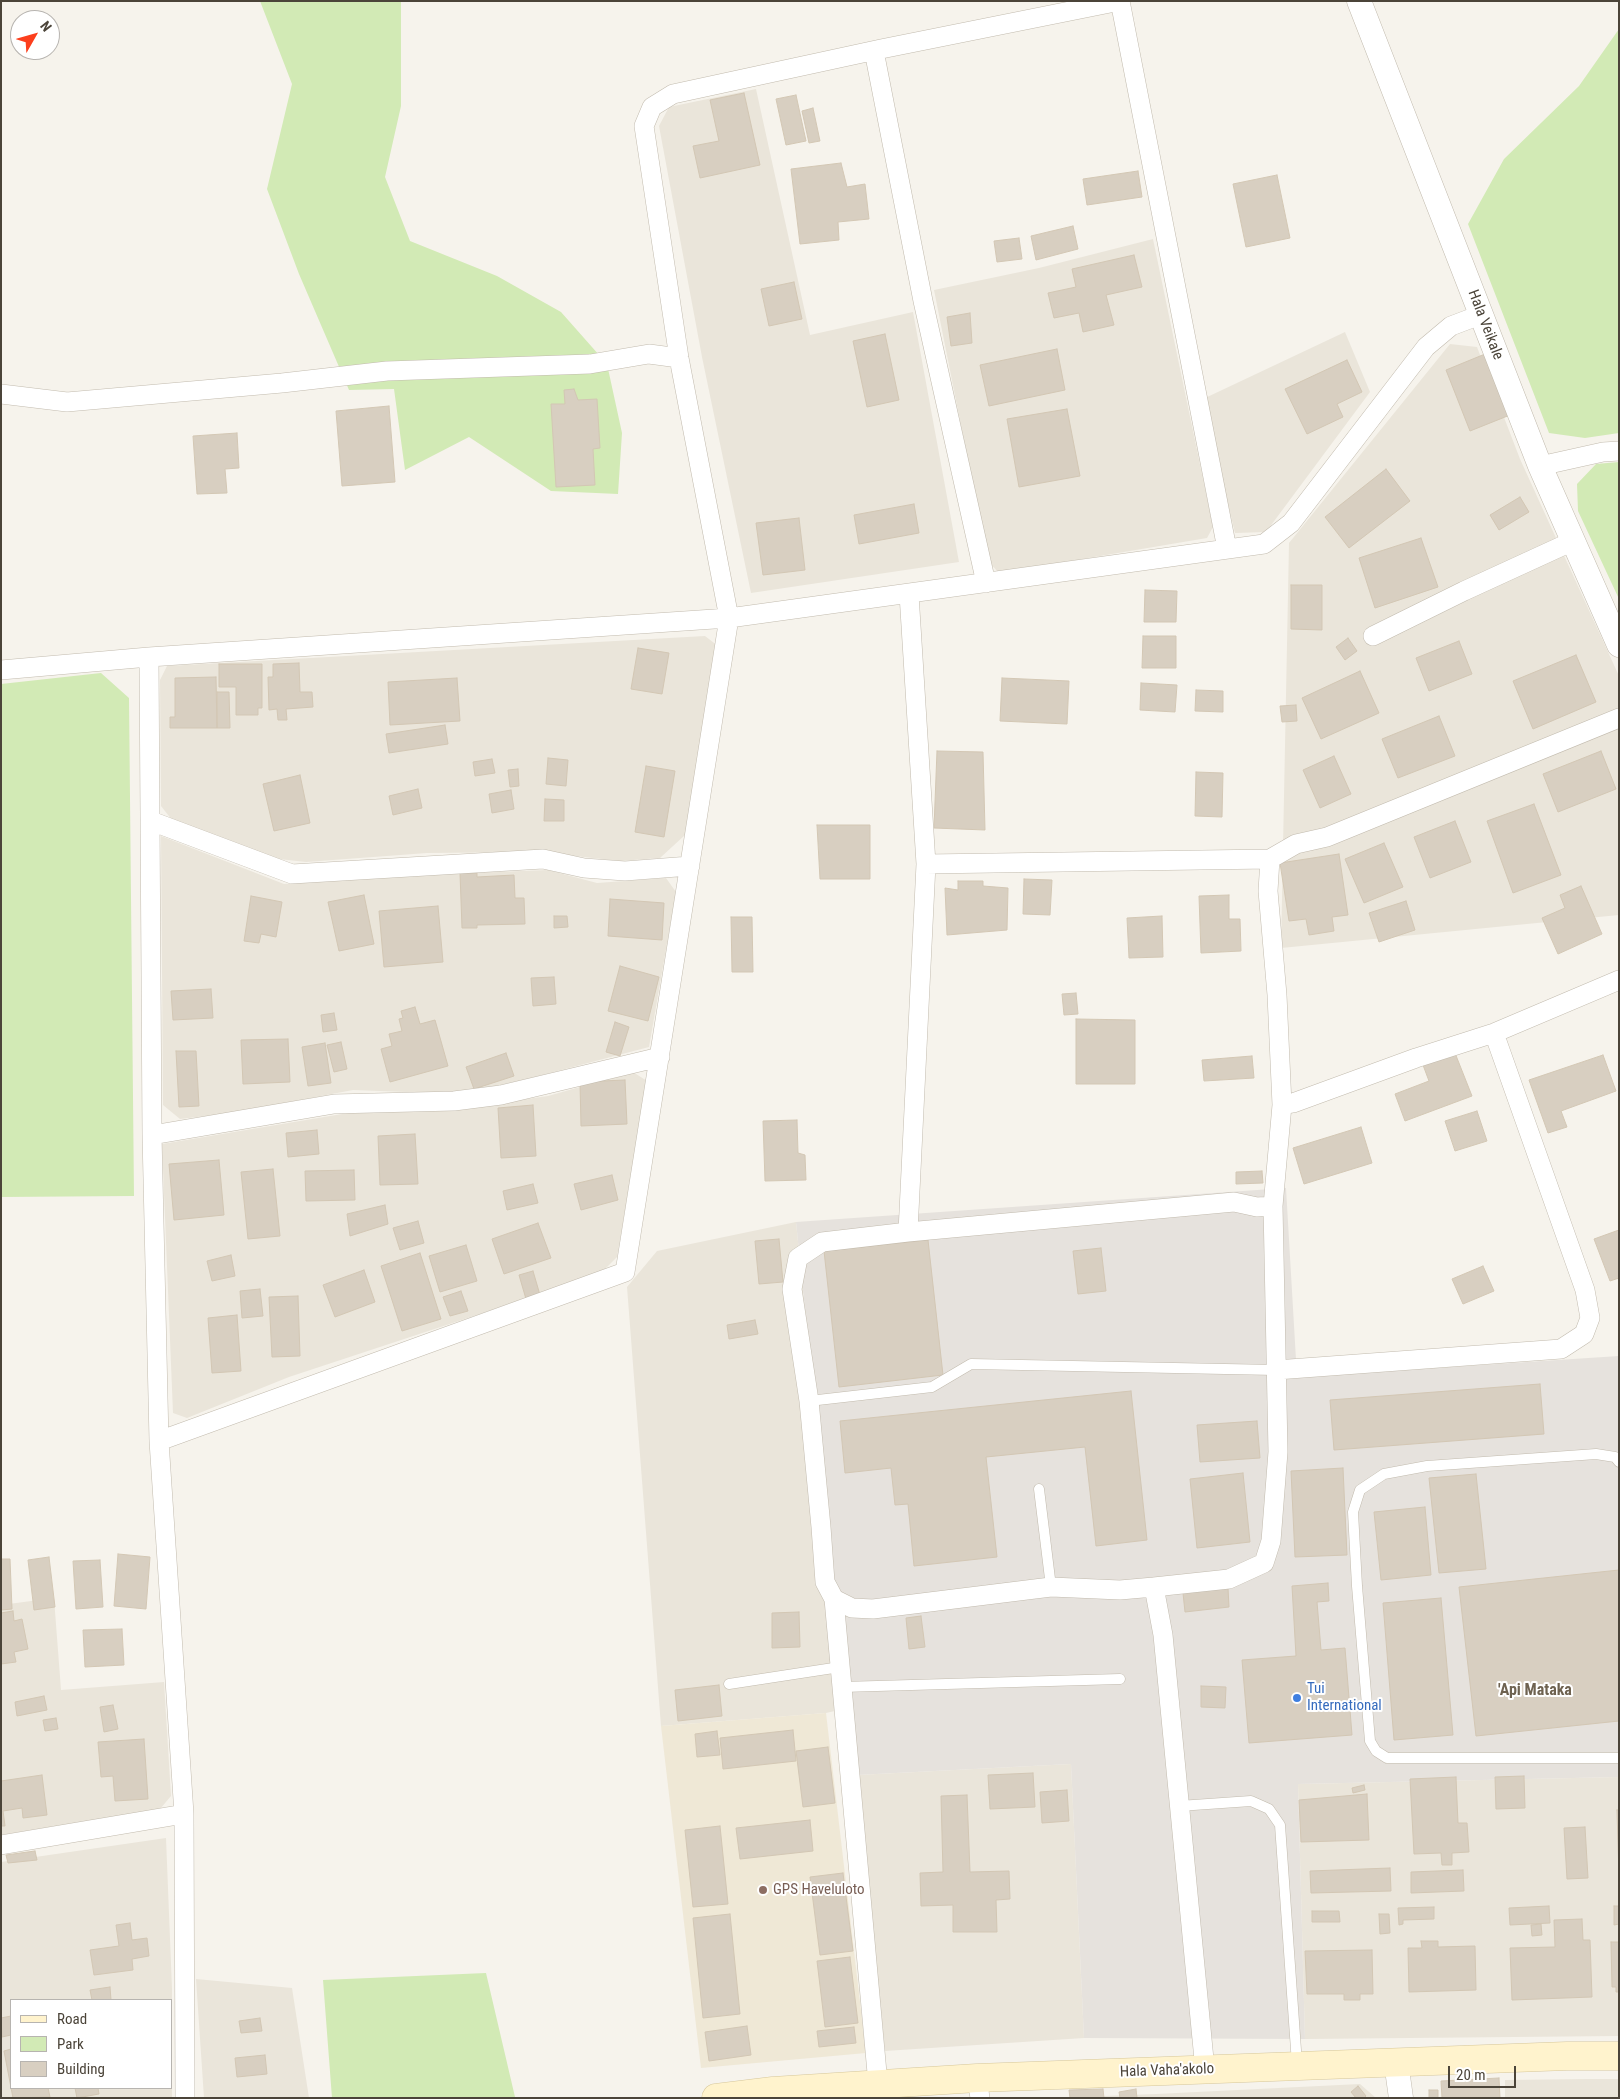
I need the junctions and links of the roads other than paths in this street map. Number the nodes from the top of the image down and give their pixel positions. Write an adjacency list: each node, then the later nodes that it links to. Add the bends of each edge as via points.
1 (1120, 1): 3 (street); 10 (street)
2 (1359, 1): 4 (street, Hala Veikale)
3 (874, 51): 5 (street, via 673,94 652,107 644,126); 11 (street, via 923,301)
4 (1480, 315): 8 (street, Hala Veikale); 10 (street, via 1451,326 1426,347 1291,523 1264,544)
5 (679, 358): 6 (street, via 648,354 590,364 387,371 67,402); 13 (street)
6 (1, 394)
7 (1619, 451): 8 (street)
8 (1540, 466): 9 (street, Hala Veikale)
9 (1573, 541): 14 (street); 15 (street, Hala Veikale)
10 (1227, 548): 11 (street)
11 (986, 584): 12 (street)
12 (909, 594): 13 (street); 21 (street)
13 (729, 618): 16 (street); 22 (street)
14 (1373, 636)
15 (1619, 646)
16 (149, 657): 17 (street); 19 (street)
17 (1, 670)
18 (1619, 718): 20 (street, via 1327,838 1296,844)
19 (151, 821): 22 (street, via 292,874 543,858 584,868 625,871); 27 (street)
20 (1270, 859): 21 (street); 26 (street, via 1268,891)
21 (926, 864): 29 (street)
22 (690, 866): 25 (street)
23 (1619, 980): 24 (street)
24 (1494, 1033): 26 (street, via 1293,1103); 30 (street, via 1585,1290 1590,1318 1584,1334 1561,1349)
25 (660, 1057): 27 (street, via 502,1095 454,1101 334,1104); 32 (street, via 625,1272)
26 (1282, 1104): 28 (street)
27 (152, 1135): 32 (street)
28 (1274, 1206): 29 (street, via 1257,1207 1234,1202); 30 (street)
29 (908, 1232): 31 (street, via 822,1242 798,1258 792,1290)
30 (1276, 1370): 31 (lane, via 971,1364 932,1387); 36 (street, via 1278,1452 1271,1541 1264,1564 1229,1579)
31 (809, 1401): 37 (street, via 822,1527 824,1582)
32 (159, 1440): 44 (street)
33 (1619, 1462): 42 (lane, via 1615,1457 1596,1454 1427,1466 1384,1474 1360,1490 1354,1512 1370,1741 1376,1751 1387,1758)
34 (1039, 1490): 35 (lane)
35 (1051, 1587): 36 (street, via 1120,1590); 37 (street, via 873,1609 852,1608)
36 (1154, 1587): 43 (street, via 1163,1635)
37 (834, 1599): 38 (street)
38 (840, 1667): 40 (lane); 41 (street)
39 (1120, 1679): 41 (lane)
40 (729, 1684)
41 (842, 1686): 50 (street)
42 (1619, 1758)
43 (1179, 1806): 48 (lane, via 1251,1800 1269,1809 1280,1825); 49 (street)
44 (184, 1814): 45 (street); 52 (street)
45 (1, 1845)
46 (1619, 2056): 47 (main road, Hala Vaha'akolo)
47 (1396, 2062): 48 (main road, Hala Vaha'akolo); 54 (street)
48 (1297, 2066): 49 (main road, Hala Vaha'akolo)
49 (1204, 2070): 51 (main road, Hala Vaha'akolo)
50 (878, 2084): 51 (main road, Hala Vaha'akolo); 53 (main road, Hala Vaha'akolo, via 773,2090)
51 (979, 2088)
52 (185, 2098)
53 (716, 2098)
54 (1401, 2098)

